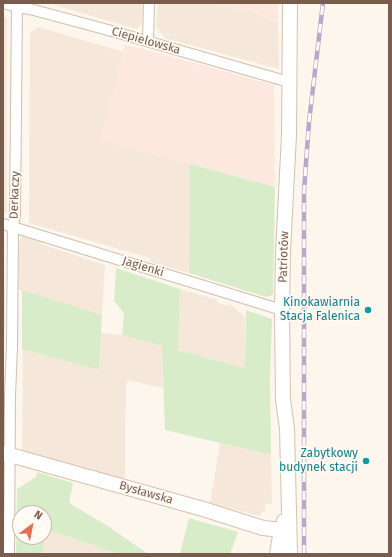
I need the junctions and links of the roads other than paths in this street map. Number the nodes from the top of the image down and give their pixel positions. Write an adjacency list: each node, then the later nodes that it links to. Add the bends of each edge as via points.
1 (3, 3): 4 (street, Ciepielowska)
2 (148, 3): 5 (street)
3 (290, 3): 6 (main road, Patriotów)
4 (17, 5): 5 (street, Ciepielowska); 8 (street, Derkaczy)
5 (148, 41): 6 (street, Ciepielowska)
6 (289, 82): 9 (main road, Patriotów)
7 (3, 224): 8 (street, Jagienki)
8 (13, 226): 9 (street, Jagienki); 10 (street, Derkaczy, via 12,347)
9 (282, 310): 11 (main road, Patriotów, via 283,400 287,428 288,510)
10 (7, 454): 11 (main road, Bysławska, via 263,528); 12 (street, Derkaczy)
11 (285, 529): 13 (main road, Patriotów); 14 (main road, Patriotów)
12 (9, 554)
13 (277, 554)
14 (290, 554)

